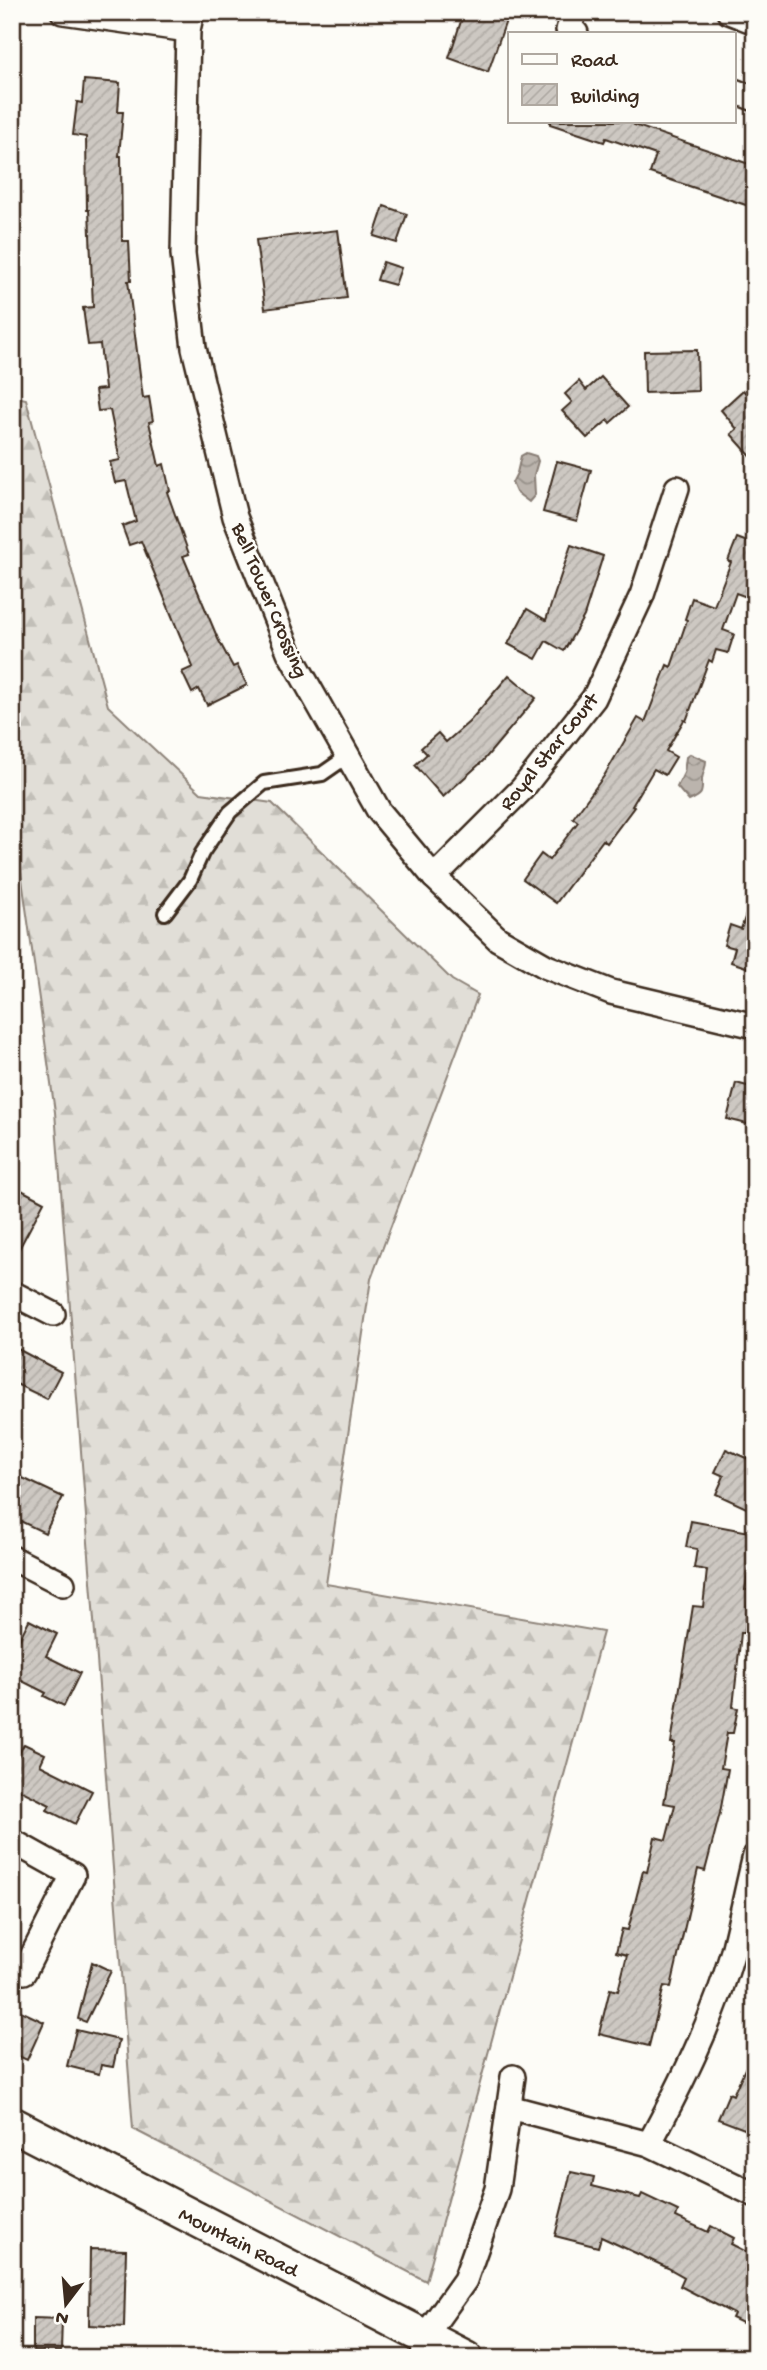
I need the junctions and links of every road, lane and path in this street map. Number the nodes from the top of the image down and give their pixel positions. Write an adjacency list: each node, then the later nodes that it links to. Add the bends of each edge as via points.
1 (63, 12): 4 (street)
2 (575, 12): 6 (street, via 568,30)
3 (729, 12): 5 (street)
4 (190, 21): 10 (street, Bell Tower Crossing, via 183,254 194,348 235,517 289,653)
5 (755, 22)
6 (573, 32)
7 (736, 92): 8 (street)
8 (755, 99)
9 (677, 488): 11 (street, Royal Star Court, via 642,595 594,698 522,789)
10 (348, 756): 11 (street, Bell Tower Crossing, via 379,811); 12 (lane, via 322,774 264,783 230,812)
11 (433, 877): 13 (street, Bell Tower Crossing, via 498,939 547,967 611,992)
12 (165, 913)
13 (755, 1026)
14 (12, 1293): 15 (street)
15 (53, 1314)
16 (12, 1558): 17 (street)
17 (63, 1584)
18 (12, 1841): 20 (street, via 73,1875)
19 (755, 1856): 24 (street, via 718,1995)
20 (24, 1972)
21 (513, 2077): 22 (street)
22 (509, 2107): 24 (street); 26 (street, via 497,2189 465,2280)
23 (12, 2124): 26 (main road, Mountain Road)
24 (649, 2144): 25 (street)
25 (755, 2195)
26 (424, 2347): 27 (main road, Mountain Road)
27 (467, 2358)

